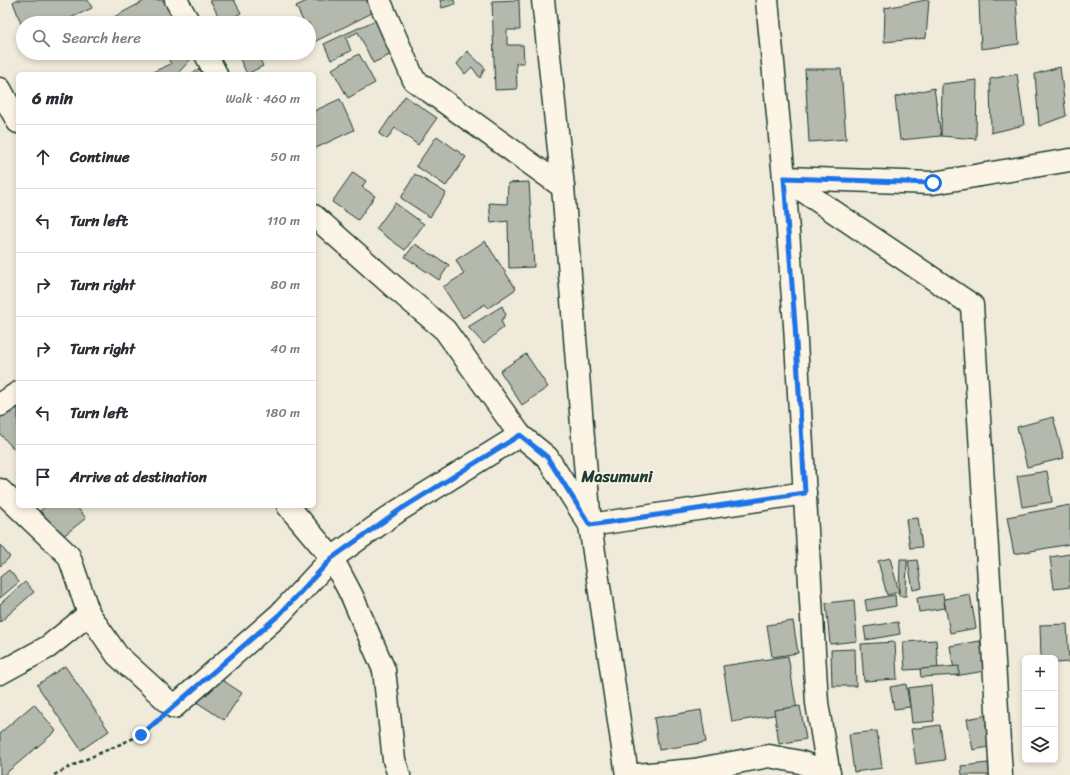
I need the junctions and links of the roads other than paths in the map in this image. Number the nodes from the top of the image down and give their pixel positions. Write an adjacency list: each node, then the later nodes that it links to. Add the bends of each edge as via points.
1 (176, 0): 5 (street)
2 (379, 0): 12 (street, via 414,80)
3 (543, 0): 12 (street)
4 (767, 0): 11 (street)
5 (185, 16)
6 (209, 60): 7 (street)
7 (215, 72)
8 (0, 89): 9 (street)
9 (16, 118)
10 (1070, 160): 11 (street, via 933,183)
11 (784, 178): 18 (street); 30 (street, via 972,305)
12 (563, 187): 22 (street)
13 (316, 218): 16 (street, via 445,330)
14 (16, 394): 15 (street)
15 (0, 405)
16 (520, 435): 22 (street, via 547,457); 23 (street, via 398,511)
17 (0, 490): 19 (street)
18 (805, 493): 22 (street); 26 (street, via 817,703)
19 (16, 505)
20 (19, 508): 24 (street, via 69,556)
21 (290, 508): 23 (street)
22 (590, 525): 28 (street)
23 (332, 558): 24 (street, via 280,614 174,707 117,655); 27 (street, via 352,596 384,670 394,760)
24 (90, 614): 25 (street, via 48,647)
25 (0, 673)
26 (829, 774): 29 (street, via 800,762 769,756 694,770)
27 (399, 775)
28 (627, 775)
29 (636, 775)
30 (1001, 775)

